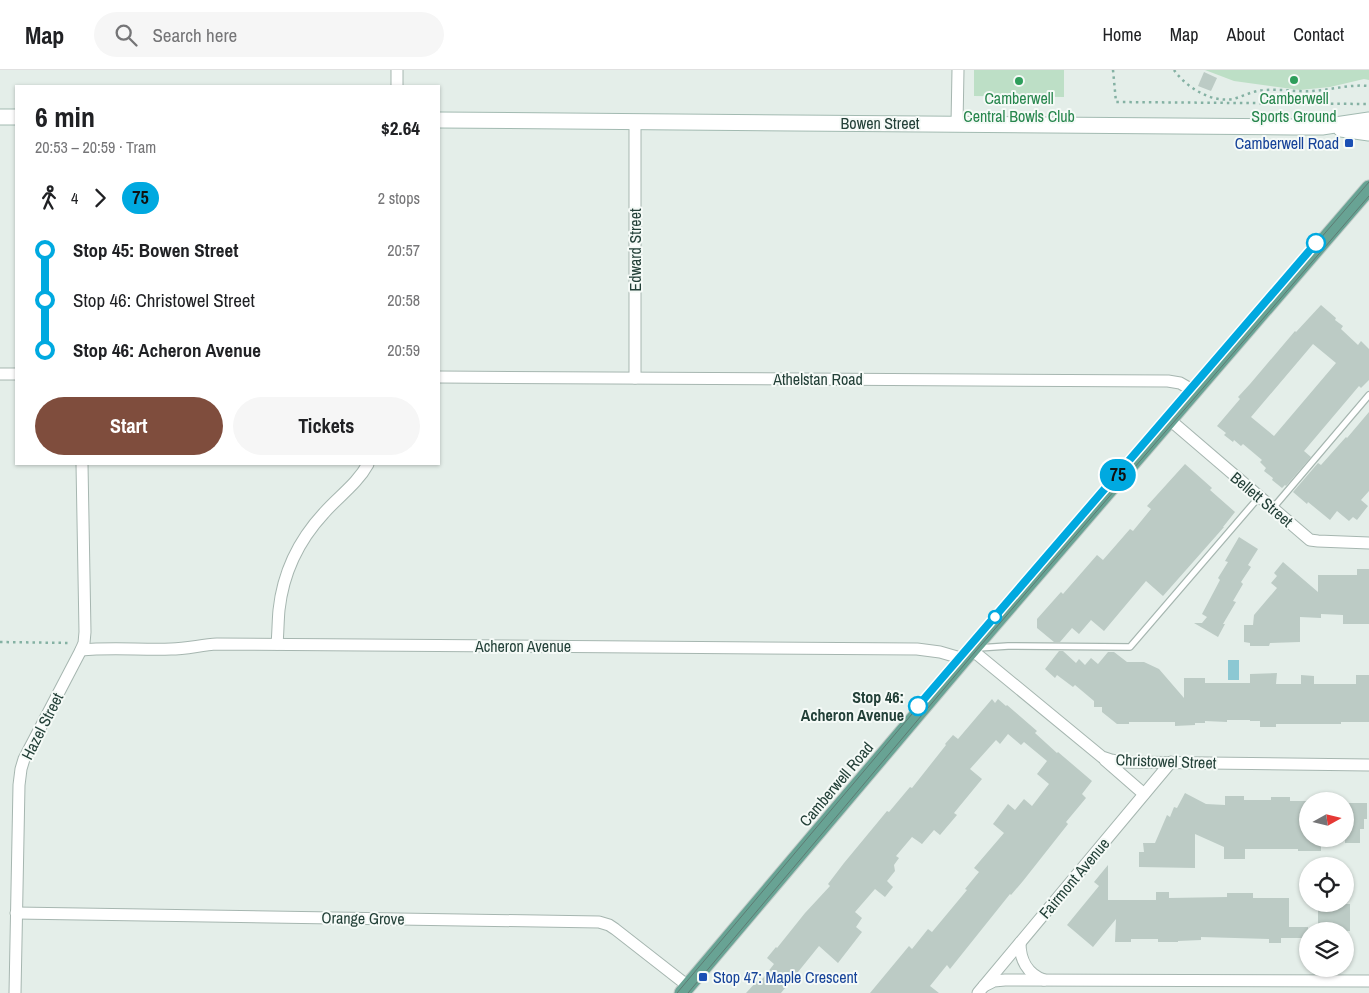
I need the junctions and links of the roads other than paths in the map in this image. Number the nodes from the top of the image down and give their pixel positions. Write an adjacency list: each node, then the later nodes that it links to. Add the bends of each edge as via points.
1 (397, 70): 3 (street)
2 (958, 70): 9 (street)
3 (397, 85)
4 (0, 117): 5 (street)
5 (15, 118)
6 (440, 120): 8 (street, Bowen Street)
7 (1369, 120): 10 (street, Bowen Street)
8 (635, 122): 9 (street, Bowen Street); 16 (street, Edward Street)
9 (957, 124): 10 (street, Bowen Street)
10 (1322, 126): 11 (street, Bowen Street)
11 (1369, 134)
12 (1369, 188): 17 (main road, Camberwell Road)
13 (0, 374): 14 (street)
14 (15, 374)
15 (440, 376): 16 (street, Athelstan Road)
16 (635, 378): 17 (street, Athelstan Road, via 1168,380)
17 (1194, 391): 19 (main road, Camberwell Road)
18 (1369, 396): 23 (lane)
19 (1170, 420): 22 (street, Bellett Street); 27 (main road, Camberwell Road)
20 (82, 465): 26 (street, Hazel Street, via 85,632)
21 (367, 465): 25 (street, via 355,483 319,518 298,547 282,592)
22 (1259, 497): 23 (street, Bellett Street); 27 (lane, via 1130,647 1008,646)
23 (1273, 508): 24 (street, Bellett Street, via 1310,540)
24 (1369, 543)
25 (277, 644): 26 (street, Acheron Avenue, via 217,644 169,649); 27 (street, Acheron Avenue)
26 (82, 646): 32 (street, Hazel Street, via 20,769)
27 (970, 652): 28 (street, Christowel Street); 37 (main road, Camberwell Road)
28 (1102, 757): 29 (street, Christowel Street, via 1116,761); 31 (street)
29 (1171, 762): 30 (street, Christowel Street); 31 (street, Fairmont Avenue)
30 (1369, 765)
31 (1144, 794): 33 (street, Fairmont Avenue)
32 (16, 912): 37 (street, Orange Grove, via 599,922 615,929); 38 (street, Hazel Street)
33 (1020, 943): 34 (street, via 1026,966 1037,977); 36 (street, Fairmont Avenue)
34 (1046, 980): 35 (street); 36 (street, via 994,981)
35 (1369, 981)
36 (980, 989)
37 (685, 990)
38 (15, 993)

